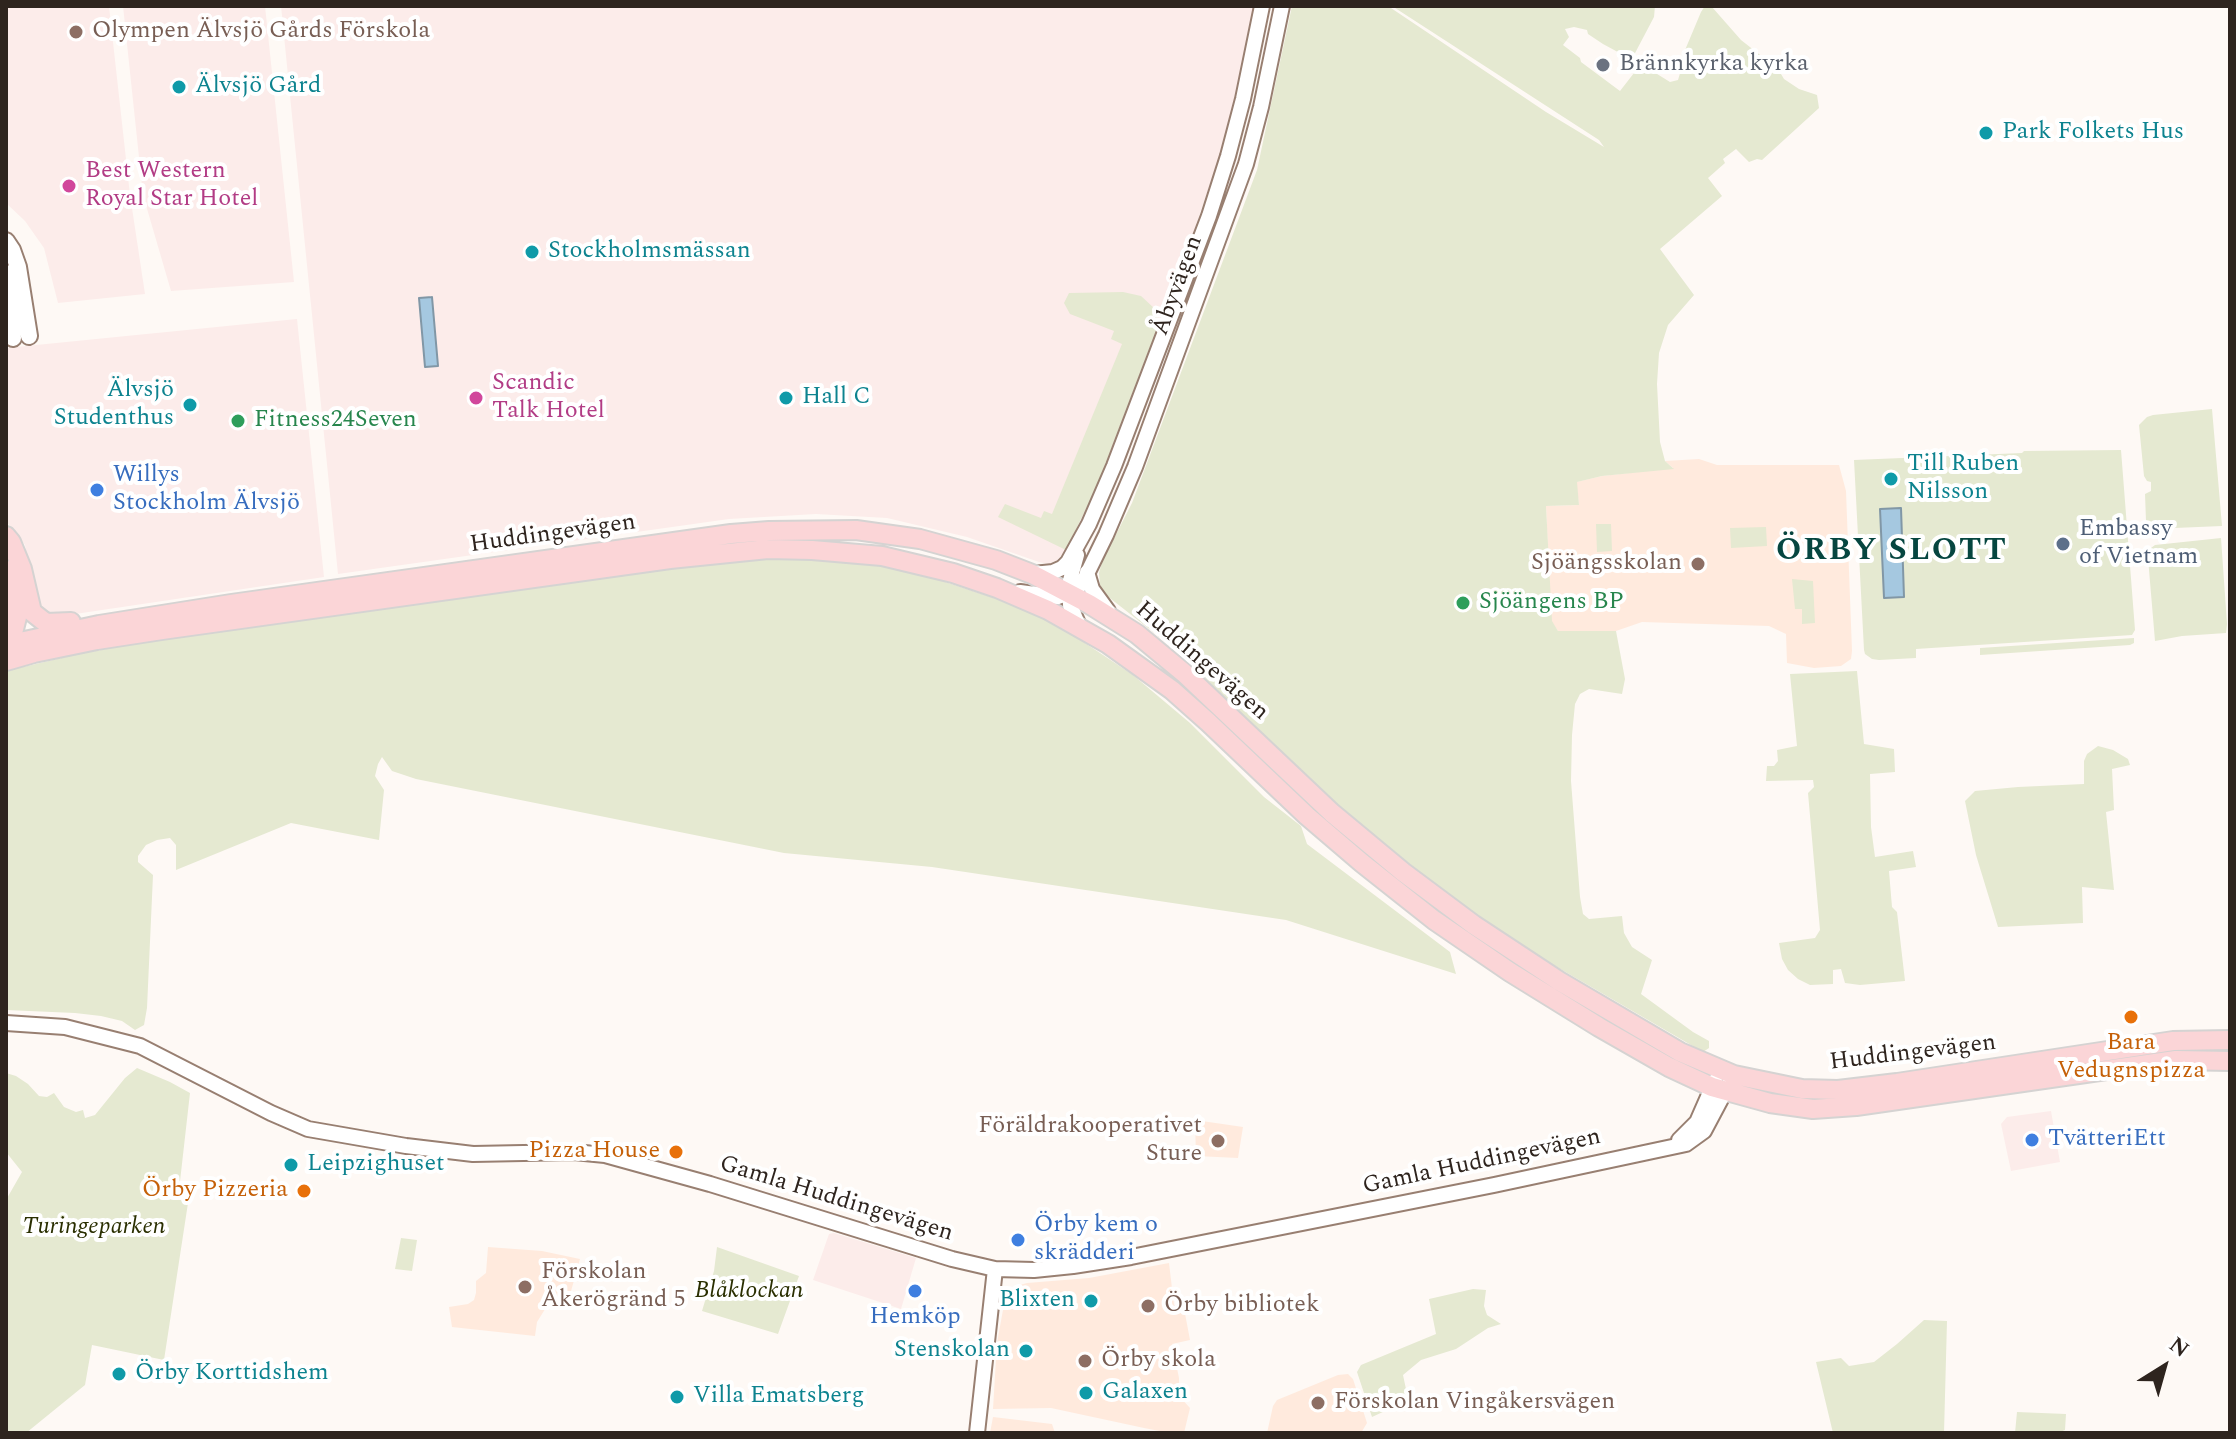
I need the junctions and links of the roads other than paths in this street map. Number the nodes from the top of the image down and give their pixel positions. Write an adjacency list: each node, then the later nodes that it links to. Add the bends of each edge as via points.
1 (1262, 6): 5 (street, Åbyvägen, via 1243,99 1209,216)
2 (1282, 6): 8 (street, Åbyvägen, via 1261,107 1225,225 1135,467)
3 (6, 241): 4 (main road, via 18,267 21,337)
4 (6, 273)
5 (1083, 535): 9 (street, Åbyvägen, via 1062,568); 11 (street, Åbyvägen)
6 (6, 536): 7 (main road)
7 (12, 570): 12 (main road, via 32,612 46,623 210,600); 15 (main road, via 17,617)
8 (1087, 572): 11 (street, Åbyvägen); 13 (street, via 1097,599)
9 (1032, 574): 11 (main road, Huddingevägen); 12 (main road, Huddingevägen, via 920,539 816,529 731,534)
10 (997, 588): 11 (street, via 1049,598); 14 (main road, Huddingevägen); 17 (main road, Huddingevägen, via 882,556 768,549 162,630)
11 (1070, 593): 13 (main road, Huddingevägen); 14 (street, Åbyvägen)
12 (231, 604): 16 (main road, Huddingevägen)
13 (1116, 620): 21 (main road, Huddingevägen, via 1184,673 1332,813 1474,925 1680,1052)
14 (1080, 628): 22 (main road, Huddingevägen, via 1172,690 1307,816 1434,920 1599,1027)
15 (6, 635)
16 (6, 645)
17 (6, 661)
18 (6, 1023): 23 (street, Gamla Huddingevägen, via 65,1027 140,1046 308,1129 473,1154 605,1155)
19 (2230, 1040): 21 (main road, Huddingevägen, via 2173,1041 1838,1090 1802,1089)
20 (2230, 1061): 22 (main road, Huddingevägen, via 2166,1061 1813,1109)
21 (1727, 1072): 22 (street, Gamla Huddingevägen)
22 (1719, 1090): 23 (street, Gamla Huddingevägen, via 1710,1121 1686,1144 1131,1257 1060,1268)
23 (995, 1269): 24 (street)
24 (977, 1433)

